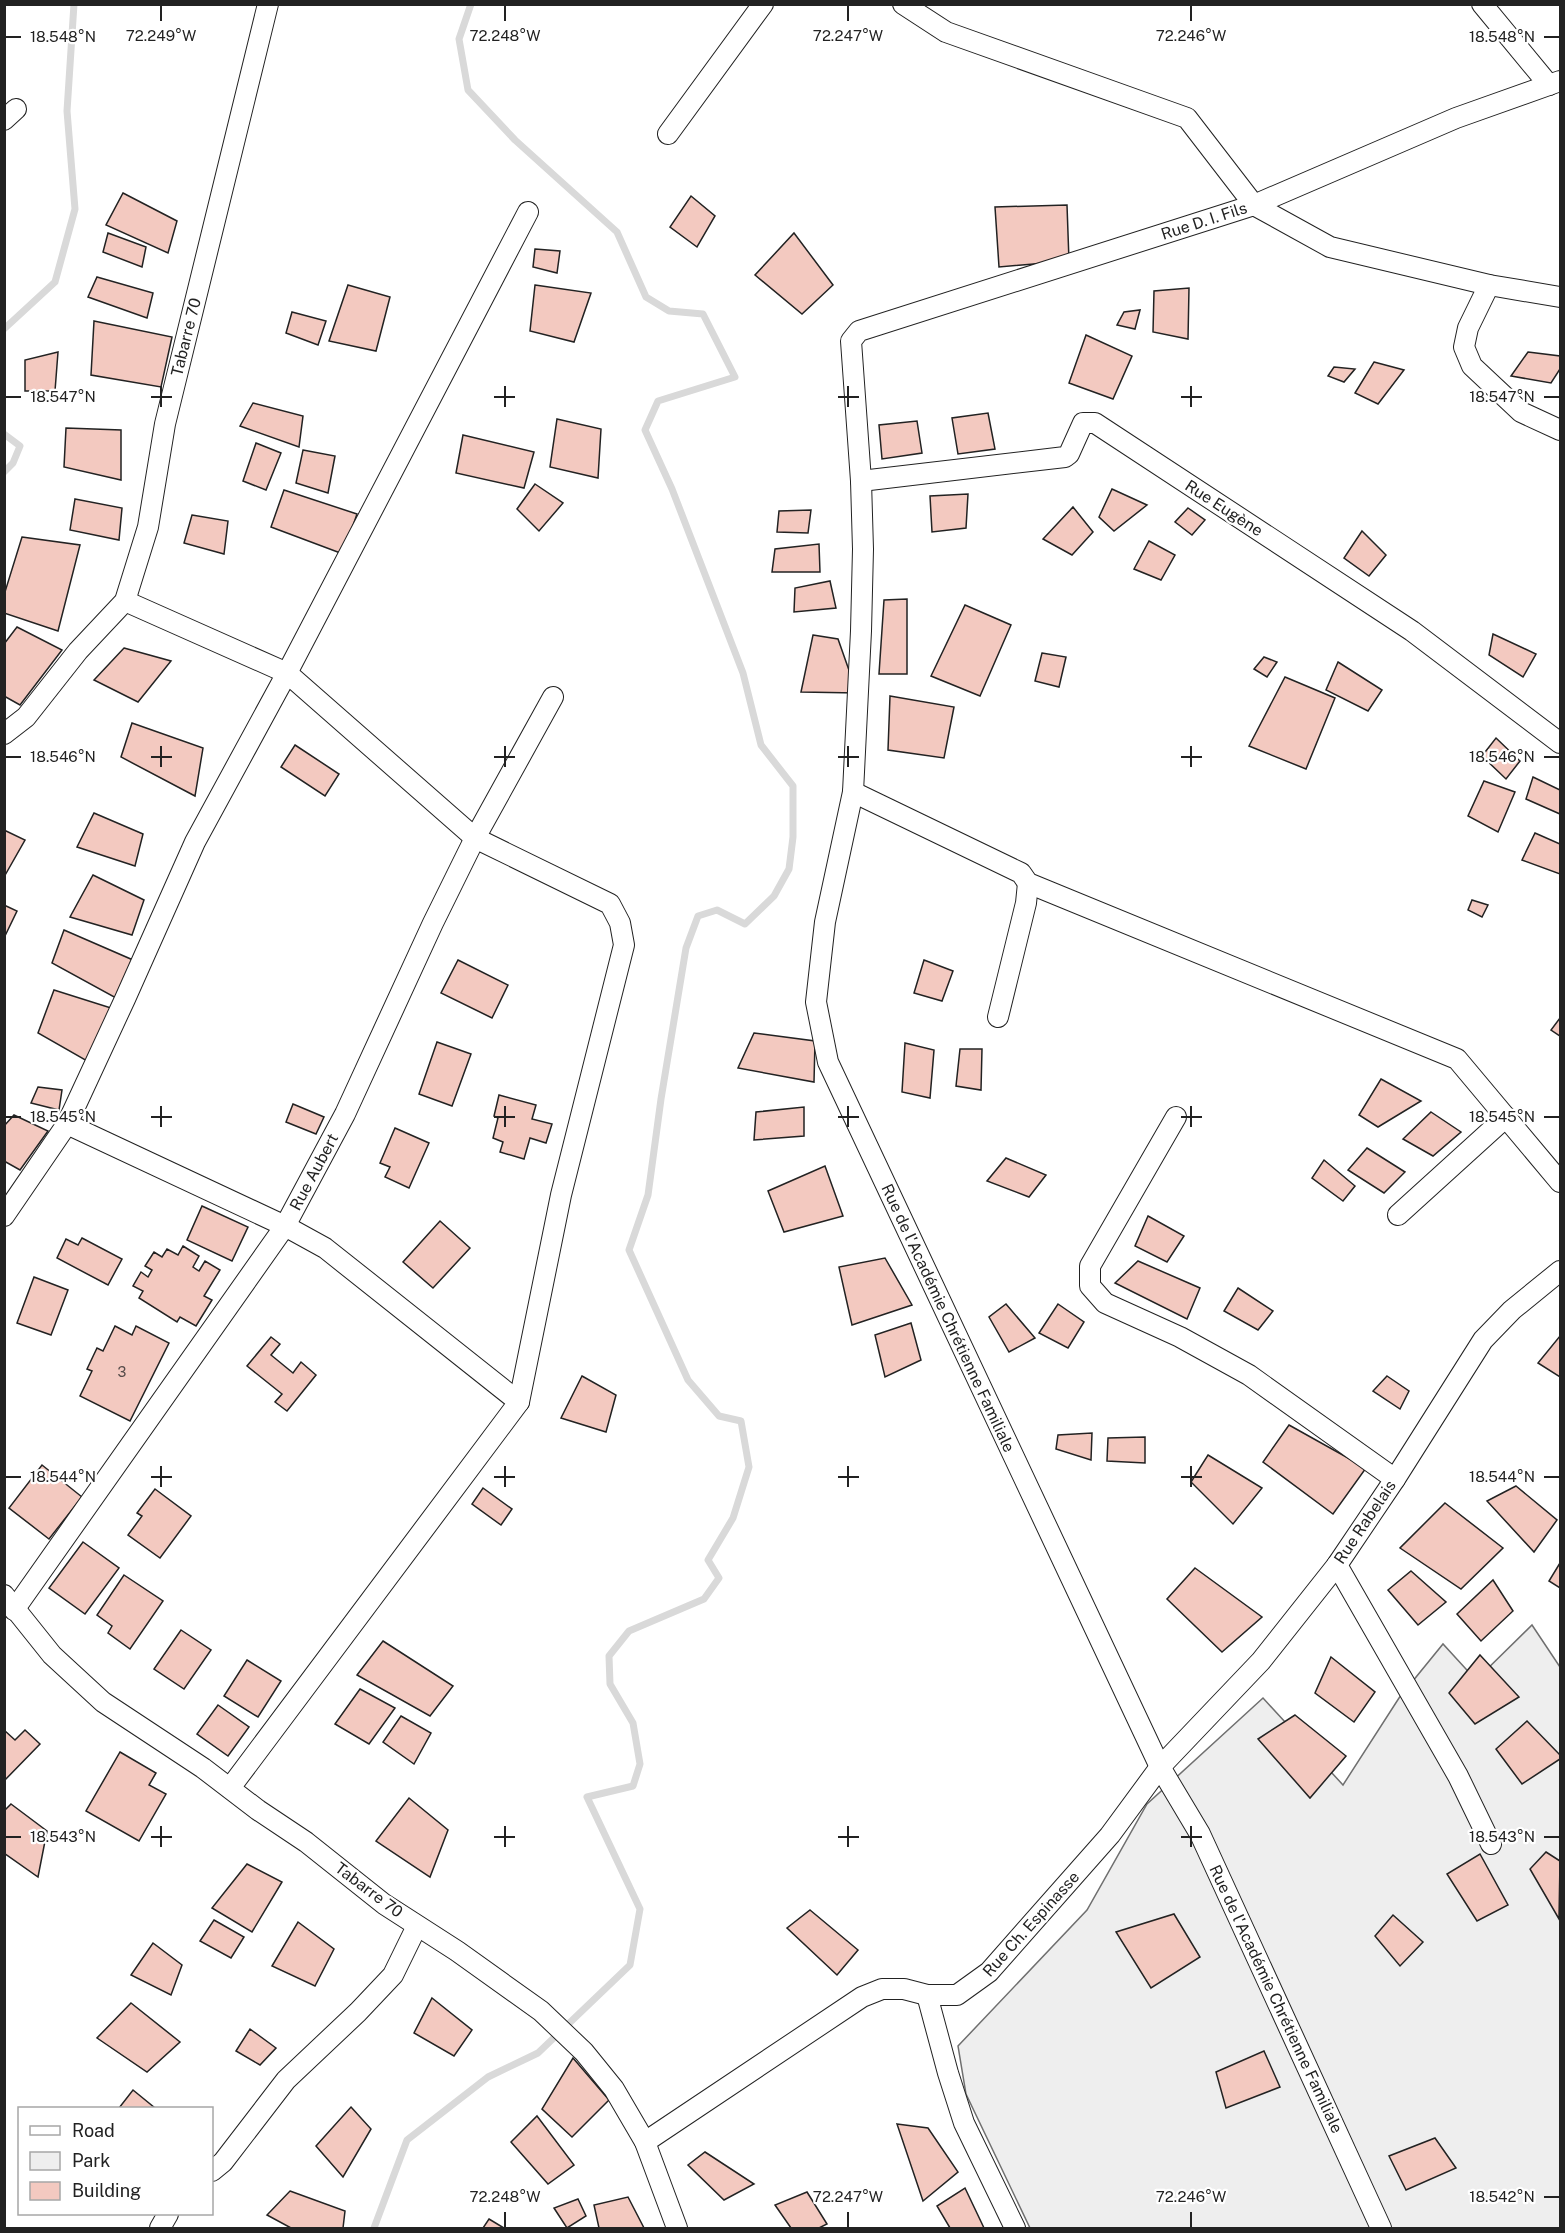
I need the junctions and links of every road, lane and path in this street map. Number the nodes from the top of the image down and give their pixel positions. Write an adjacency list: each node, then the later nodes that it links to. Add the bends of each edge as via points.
1 (268, 4): 14 (street, Tabarre 70, via 165,424 148,527)
2 (763, 4): 6 (street)
3 (903, 4): 7 (street, via 946,32 1187,118)
4 (1482, 4): 5 (street)
5 (1555, 83): 7 (street, via 1456,118)
6 (668, 134)
7 (1254, 205): 9 (street, Rue D. I. Fils, via 1330,247); 11 (street, Rue D. I. Fils, via 859,331)
8 (528, 212): 15 (street)
9 (1489, 285): 10 (street, Rue D. I. Fils); 12 (street, via 1468,328 1464,347 1472,366 1521,412)
10 (1560, 297)
11 (851, 341): 13 (street, Rue de l'Académie Chrétienne Familiale)
12 (1560, 430)
13 (861, 481): 18 (street, Rue Eugène, via 1065,457 1083,423 1095,423 1412,631); 19 (street, Rue de l'Académie Chrétienne Familiale, via 862,572)
14 (125, 601): 15 (street); 17 (street, Tabarre 70, via 78,651 26,717)
15 (288, 673): 20 (street); 25 (street, via 195,842)
16 (553, 697): 20 (street, Rue Aubert)
17 (4, 734)
18 (1560, 743)
19 (853, 792): 21 (street, via 1021,873); 35 (street, Rue de l'Académie Chrétienne Familiale, via 825,922 816,1002 828,1062)
20 (475, 838): 29 (street, Rue Aubert, via 345,1114); 31 (street, via 610,904 620,923 624,945 561,1195)
21 (1028, 883): 22 (street); 24 (street, via 1457,1059)
22 (998, 1017)
23 (1176, 1117): 32 (street, via 1090,1266 1090,1286 1105,1303 1180,1337 1249,1375)
24 (1506, 1117): 26 (street); 27 (street)
25 (67, 1124): 28 (street); 29 (street)
26 (1560, 1182)
27 (1398, 1215)
28 (4, 1216)
29 (285, 1226): 31 (street, via 325,1248); 34 (street, Rue Aubert)
30 (1560, 1271): 32 (street, Rue Rabelais, via 1483,1340)
31 (519, 1402): 36 (street)
32 (1395, 1479): 33 (street, Rue Rabelais)
33 (1337, 1565): 35 (street, Rue Rabelais, via 1261,1661); 37 (street, via 1458,1776)
34 (9, 1603): 36 (street, Tabarre 70, via 52,1655 103,1702)
35 (1160, 1767): 39 (street, Rue Ch. Espinasse, via 1110,1835 989,1972 957,1995); 46 (street, Rue de l'Académie Chrétienne Familiale, via 1200,1834)
36 (230, 1788): 38 (street, Tabarre 70)
37 (1491, 1844)
38 (417, 1926): 40 (street, Tabarre 70, via 553,2022 614,2089); 41 (street, via 393,1975 286,2080)
39 (927, 1995): 40 (street, Rue Ch. Espinasse, via 882,1989 862,1996); 45 (street, via 964,2122)
40 (645, 2142): 44 (street, Tabarre 70)
41 (213, 2170)
42 (167, 2215): 43 (street)
43 (160, 2229)
44 (677, 2229)
45 (1015, 2229)
46 (1381, 2229)

